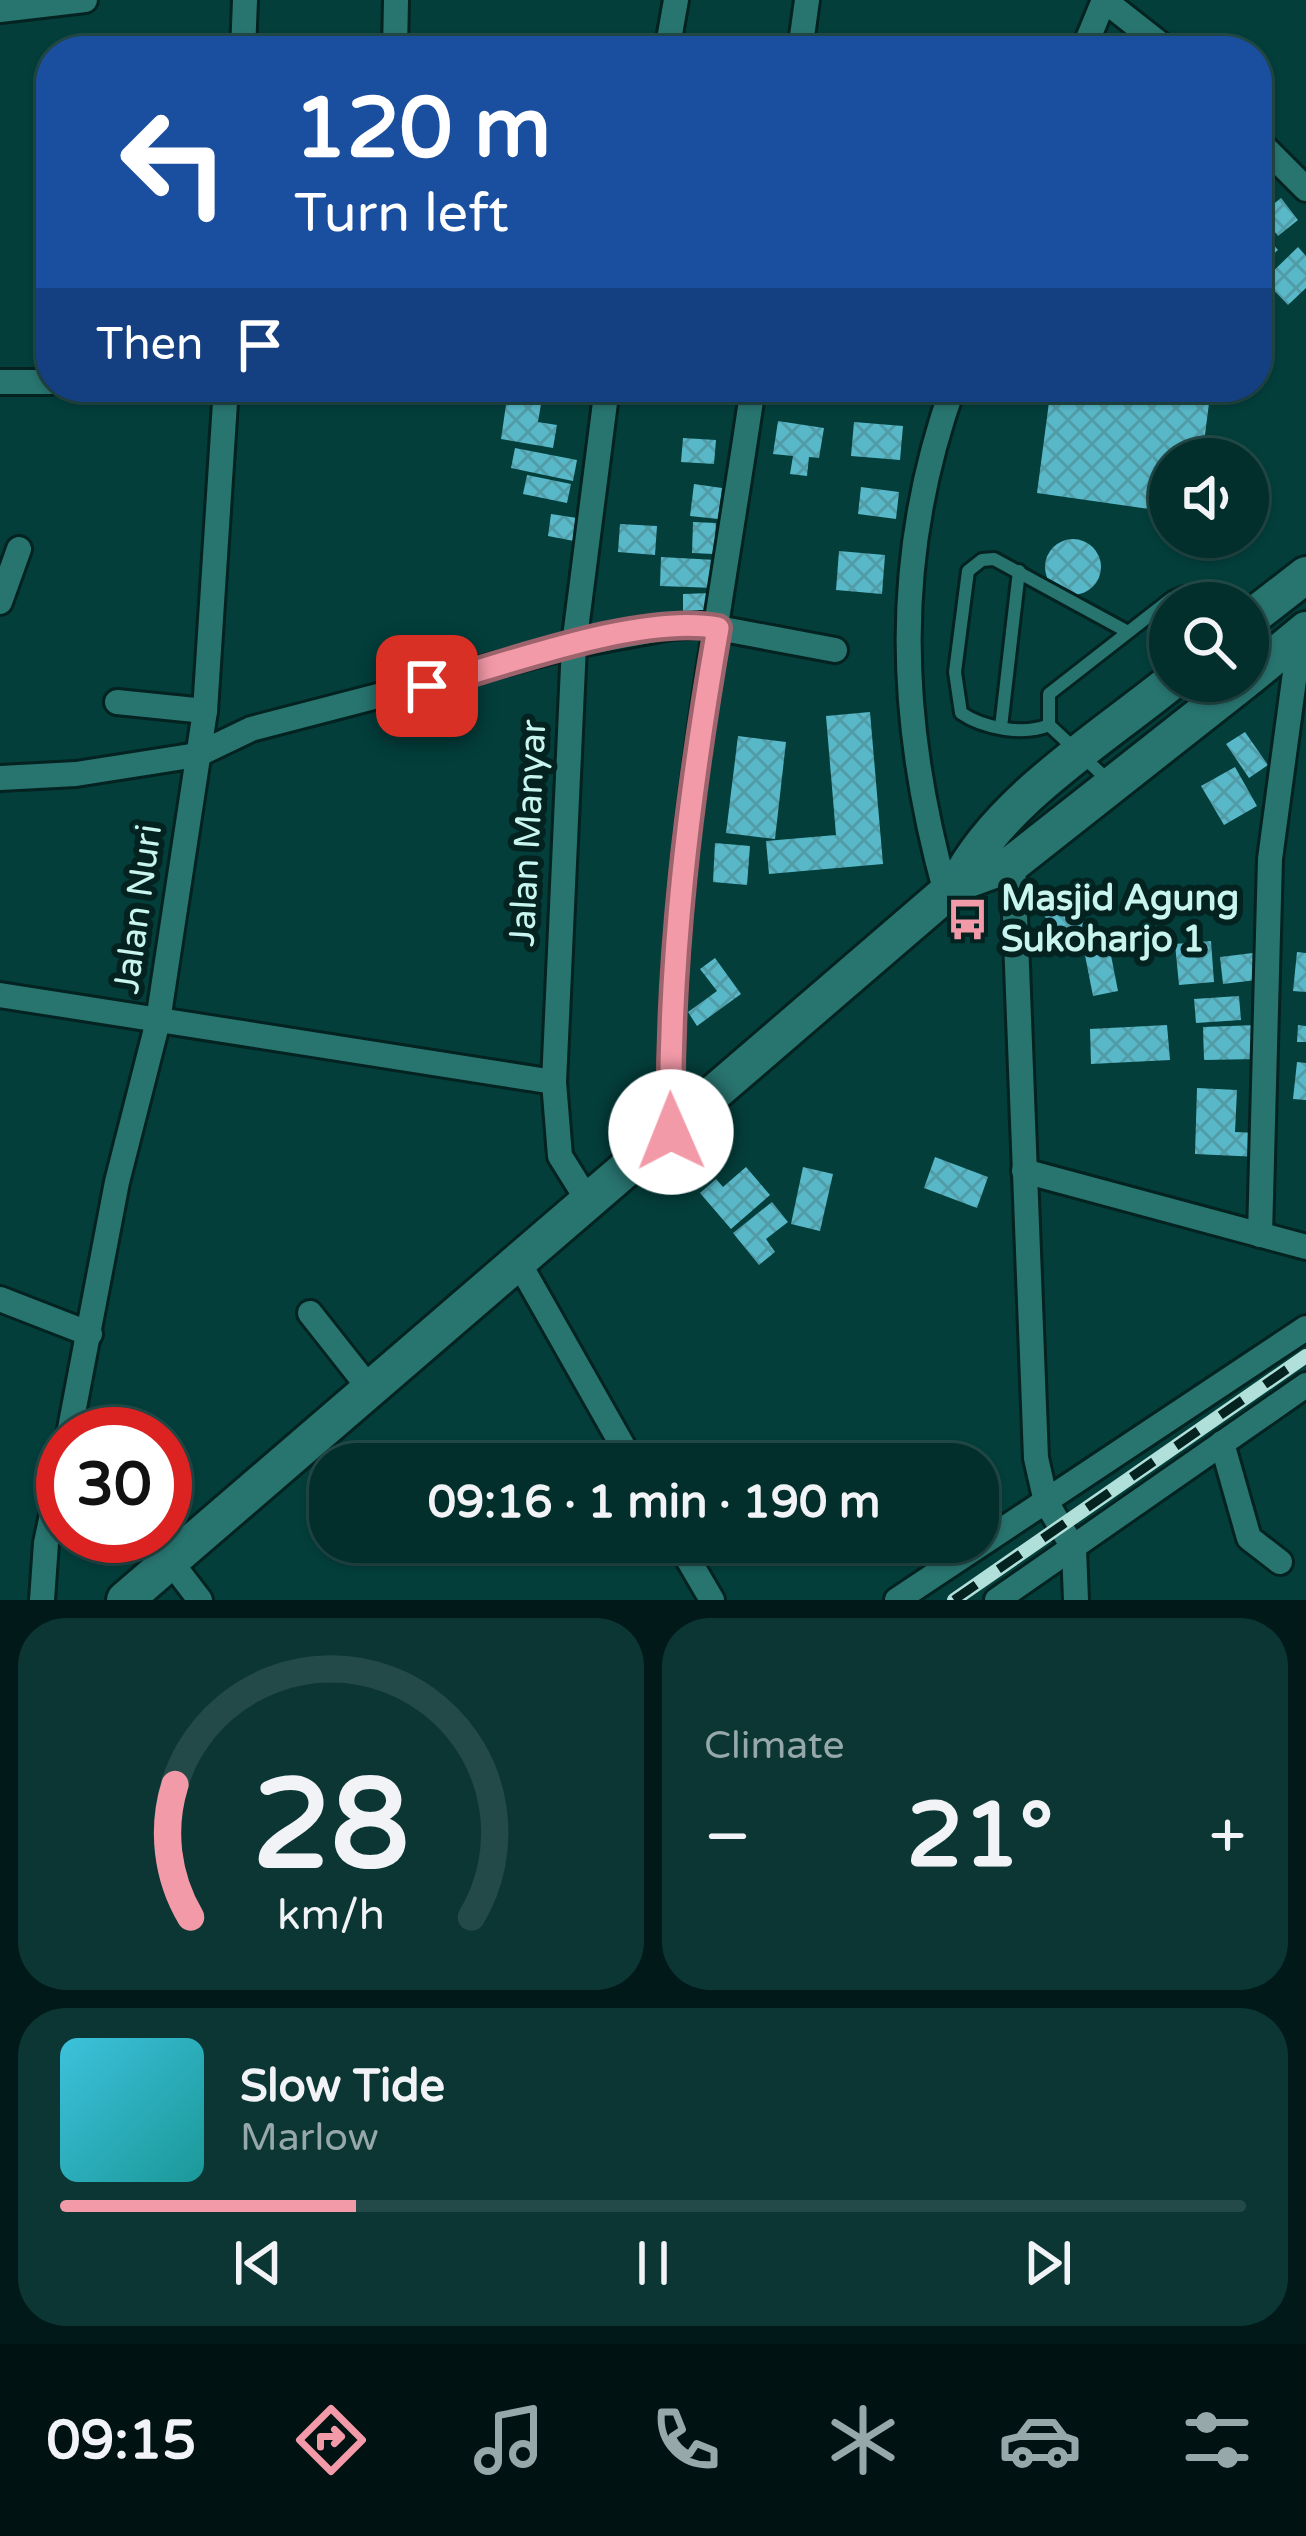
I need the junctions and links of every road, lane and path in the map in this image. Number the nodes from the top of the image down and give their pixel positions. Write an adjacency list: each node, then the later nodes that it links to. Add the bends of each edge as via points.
1 (85, 0): 7 (street)
2 (245, 0): 8 (street)
3 (396, 0): 9 (street)
4 (676, 0): 10 (street)
5 (807, 0): 11 (street)
6 (1104, 0): 12 (street); 13 (street)
7 (0, 10)
8 (244, 36)
9 (395, 36)
10 (670, 36)
11 (802, 36)
12 (1089, 36)
13 (1149, 36)
14 (1272, 155): 15 (street)
15 (1306, 188)
16 (0, 382): 17 (street)
17 (36, 382)
18 (225, 402): 37 (street, Jalan Nuri)
19 (605, 402): 31 (street, Jalan Manyar)
20 (751, 402): 28 (street)
21 (949, 402): 45 (street, via 920,510 905,655 921,801)
22 (19, 549): 25 (street)
23 (1019, 571): 29 (lane); 39 (lane); 39 (lane, via 994,559 968,571 955,672 961,713)
24 (1306, 575): 26 (main road)
25 (0, 602)
26 (1269, 604)
27 (1149, 616): 29 (lane)
28 (718, 628): 31 (street, via 671,627); 32 (street); 49 (street, via 673,982)
29 (1128, 632): 38 (lane, via 1049,694)
30 (1303, 632): 33 (main road); 52 (street, via 1270,859)
31 (574, 645): 41 (street, via 251,729); 48 (street, Jalan Manyar)
32 (835, 650)
33 (1269, 661)
34 (1149, 700): 40 (main road)
35 (117, 702): 37 (street)
36 (1217, 702): 43 (main road)
37 (205, 711): 41 (street, Jalan Nuri)
38 (1048, 725): 39 (lane); 40 (lane)
39 (1001, 728)
40 (1083, 753): 43 (lane); 45 (main road, via 976,845)
41 (197, 755): 42 (street); 47 (street, Jalan Nuri)
42 (0, 778)
43 (1111, 783): 44 (main road)
44 (1013, 863): 45 (main road); 50 (street)
45 (952, 888): 49 (main road)
46 (0, 995): 47 (street)
47 (158, 1021): 48 (street); 58 (street, Jalan Nuri)
48 (554, 1082): 51 (street, Jalan Manyar, via 560,1156)
49 (671, 1132): 51 (main road)
50 (1024, 1171): 52 (street); 64 (street, via 1036,1458)
51 (590, 1204): 54 (main road)
52 (1260, 1235): 53 (street)
53 (1306, 1247)
54 (519, 1263): 60 (main road); 62 (street)
55 (0, 1299): 58 (street)
56 (310, 1313): 60 (street)
57 (1306, 1328): 64 (street)
58 (90, 1334): 61 (street, Jalan Nuri)
59 (1306, 1384): 63 (street)
60 (370, 1389): 65 (main road)
61 (75, 1407)
62 (621, 1443)
63 (1222, 1443): 66 (street); 67 (street, via 1249,1538)
64 (1046, 1502): 66 (street); 76 (street)
65 (192, 1544)
66 (1074, 1550): 77 (street); 78 (street)
67 (1280, 1562)
68 (45, 1563): 72 (street)
69 (170, 1563): 73 (main road)
70 (172, 1563): 74 (street)
71 (690, 1563): 75 (street)
72 (42, 1600)
73 (125, 1600)
74 (200, 1600)
75 (712, 1600)
76 (897, 1600)
77 (997, 1600)
78 (1076, 1600)

